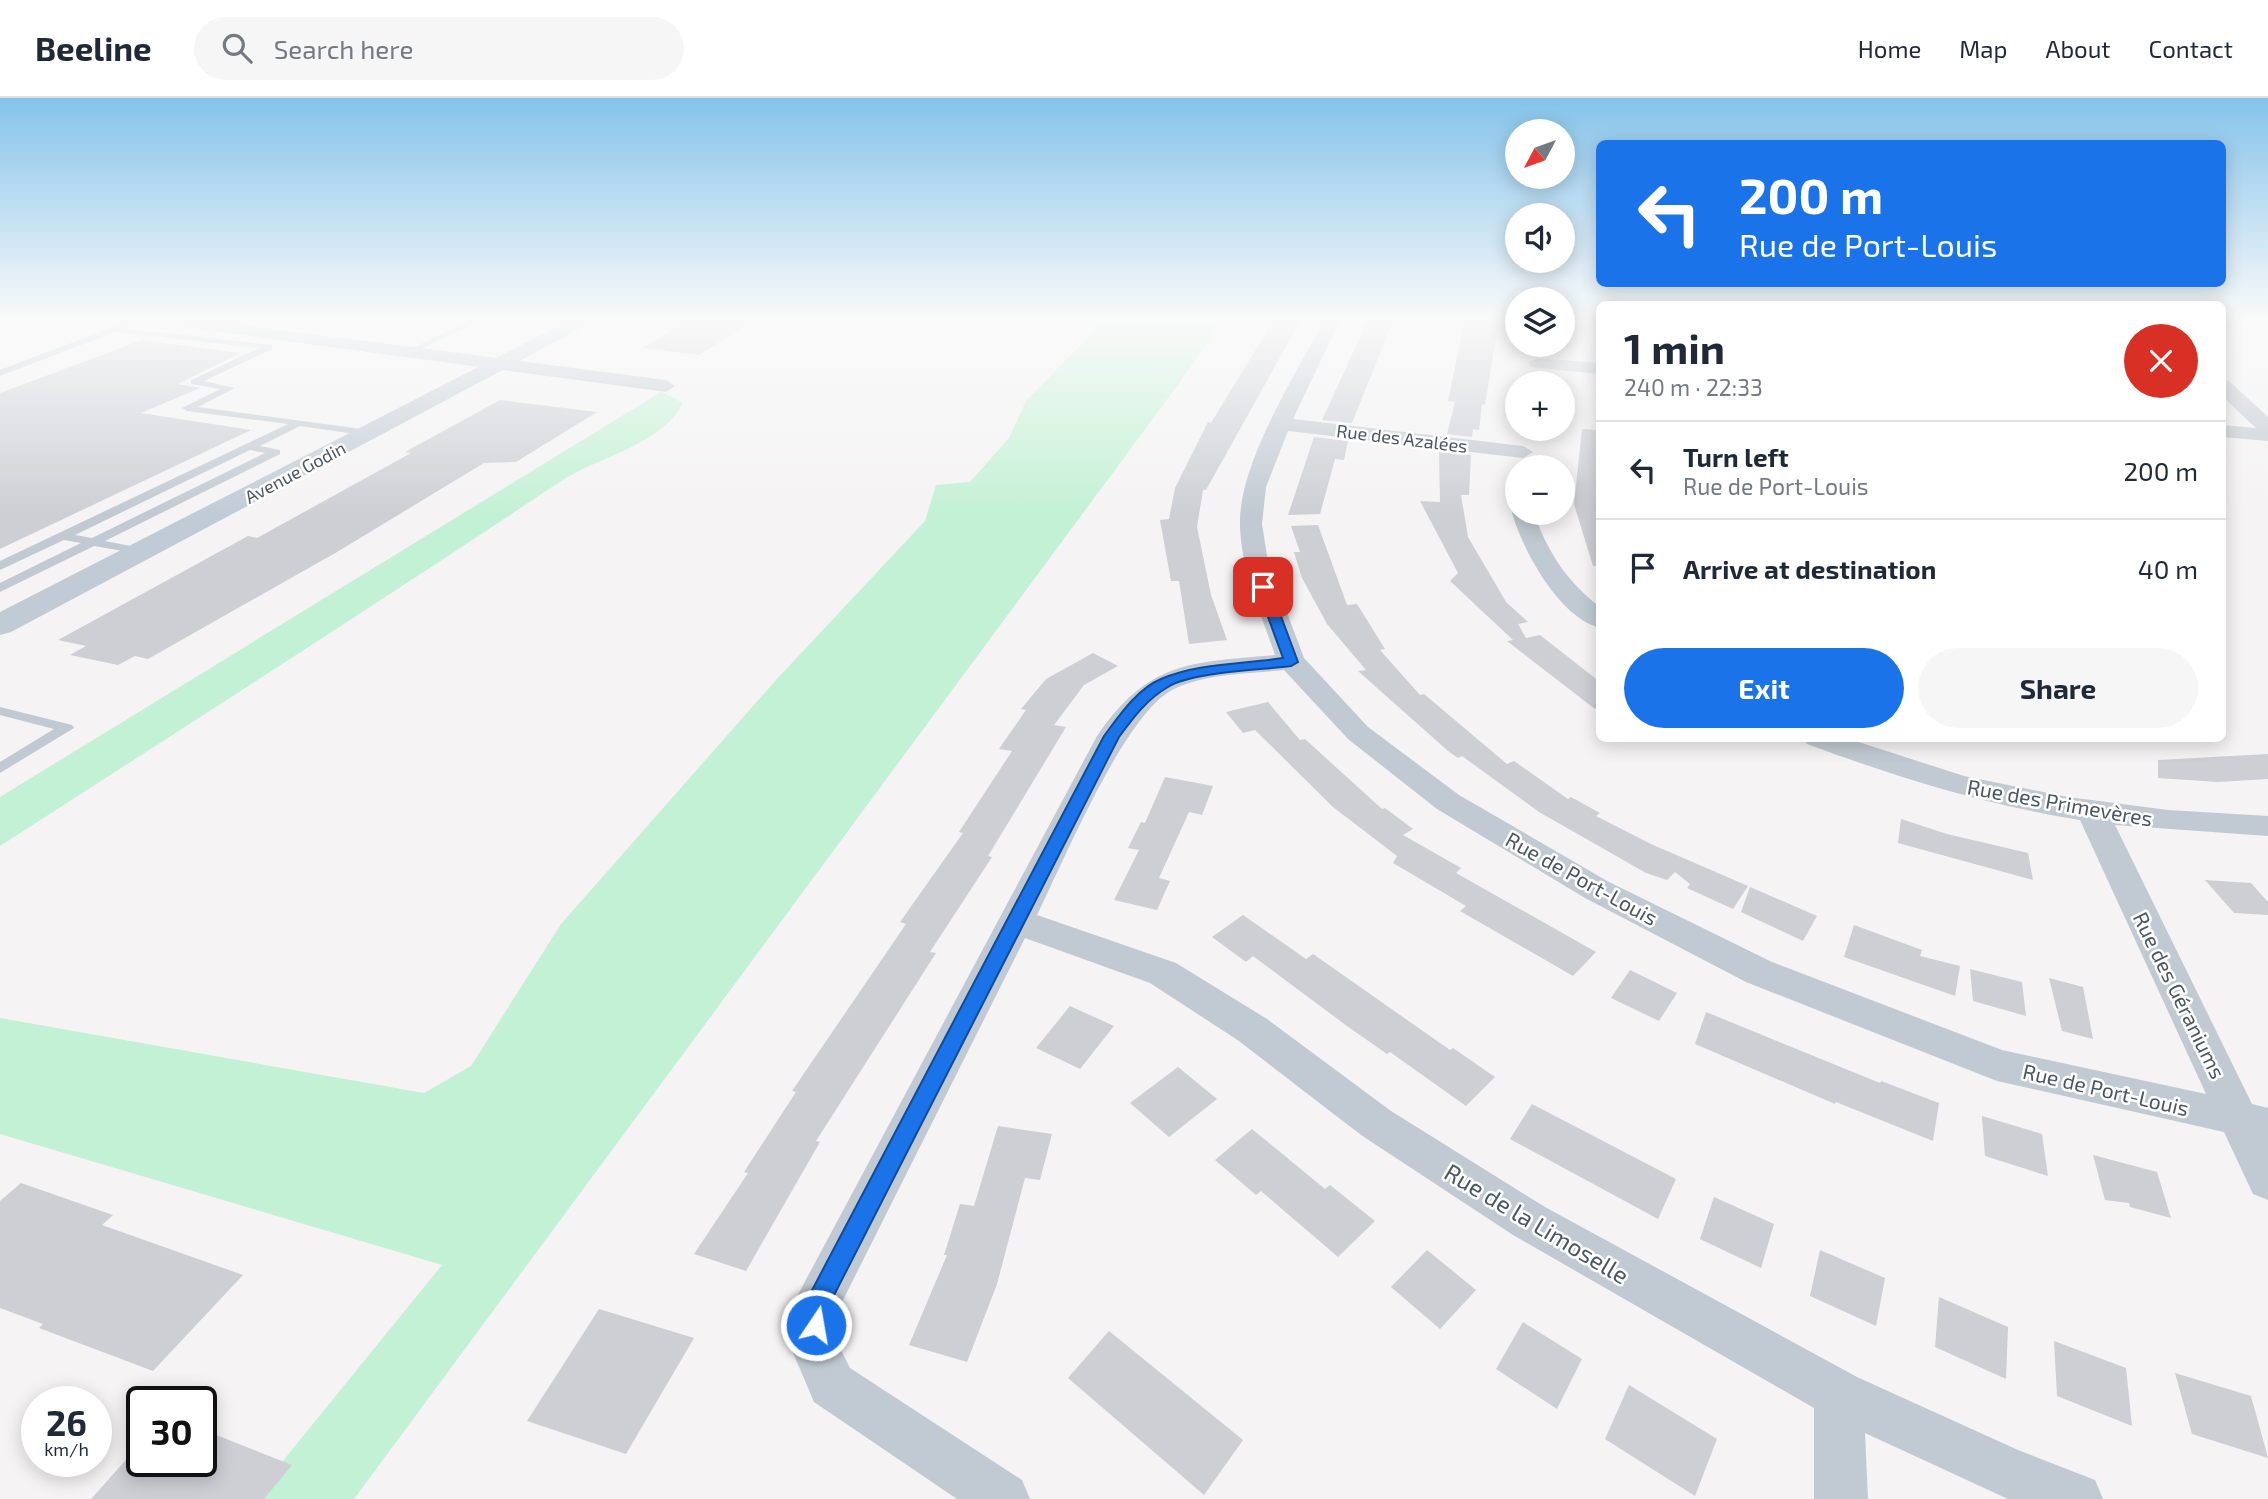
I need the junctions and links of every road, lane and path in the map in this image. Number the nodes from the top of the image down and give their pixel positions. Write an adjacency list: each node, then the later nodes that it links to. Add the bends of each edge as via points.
1 (202, 383): 7 (lane, via 230,388 187,408)
2 (464, 383): 11 (street, Avenue Godin)
3 (647, 383): 5 (street)
4 (1302, 383): 8 (street, Rue de Port-Louis)
5 (666, 386)
6 (2226, 389): 9 (street)
7 (299, 423): 11 (lane); 13 (lane)
8 (1282, 424): 14 (street, Rue des Azalées); 23 (street, Rue de Port-Louis, via 1255,487 1251,523 1256,562)
9 (2268, 428)
10 (2226, 430): 12 (street)
11 (369, 433): 18 (street, Avenue Godin)
12 (2268, 435)
13 (249, 447): 16 (lane); 17 (lane, via 276,452)
14 (1505, 457)
15 (1526, 525): 21 (street, via 1550,572)
16 (63, 536): 17 (lane); 19 (lane)
17 (93, 542): 18 (lane); 20 (lane)
18 (142, 552): 22 (street, Avenue Godin)
19 (0, 566)
20 (0, 588)
21 (1596, 616)
22 (0, 625)
23 (1291, 662): 29 (street, via 1165,682 1140,701 1112,736); 30 (street, Rue de Port-Louis, via 1358,733 1448,802 1597,890 1759,972 1997,1065)
24 (0, 711): 26 (lane, via 67,728)
25 (1828, 742): 27 (street, Rue des Primevères, via 2001,795)
26 (0, 768)
27 (2091, 809): 28 (street, Rue des Primevères, via 2186,824); 30 (street, Rue des Géraniums)
28 (2268, 826)
29 (1016, 921): 32 (street, Rue de la Limoselle, via 1163,972 1253,1030 1376,1123 1529,1221); 33 (street, via 818,1302 815,1348 832,1385)
30 (2253, 1122): 31 (street, Rue des Géraniums)
31 (2268, 1181)
32 (1839, 1395): 34 (street); 35 (street, Rue de la Limoselle)
33 (1003, 1499)
34 (1840, 1499)
35 (2076, 1499)

